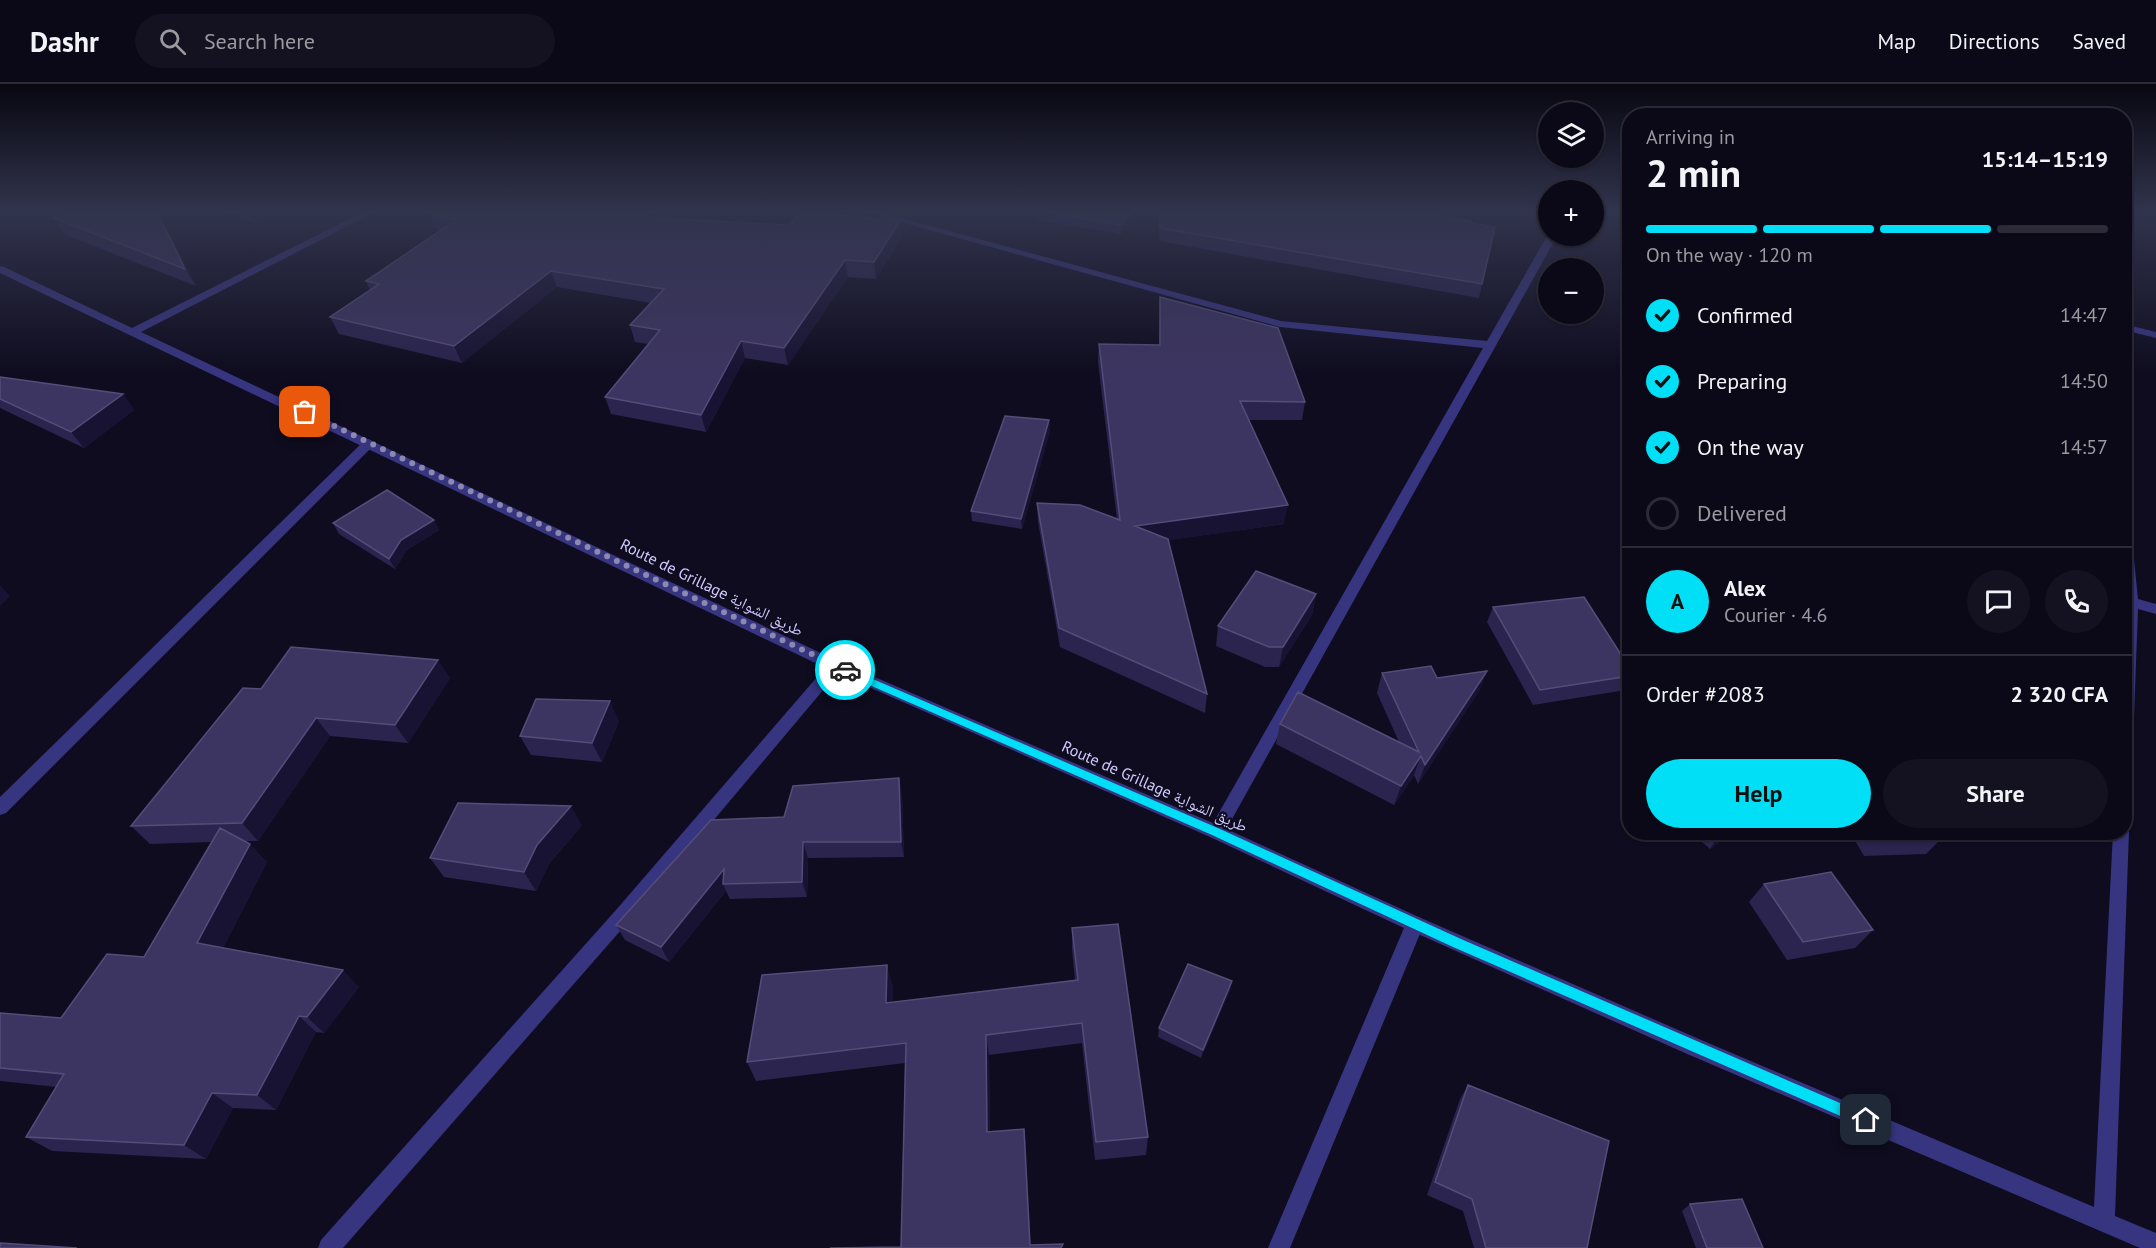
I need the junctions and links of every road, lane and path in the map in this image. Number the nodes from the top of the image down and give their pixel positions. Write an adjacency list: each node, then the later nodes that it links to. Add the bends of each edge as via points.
1 (266, 264): 6 (street)
2 (1061, 264): 8 (street, via 1280,324)
3 (1536, 264): 8 (street)
4 (0, 269): 6 (street, Route de Grillage طريق الشواية)
5 (2132, 329): 7 (street)
6 (134, 331): 9 (street, Route de Grillage طريق الشواية)
7 (2156, 335)
8 (1492, 345): 14 (street)
9 (369, 443): 12 (street, Route de Grillage طريق الشواية); 13 (street)
10 (2132, 602): 11 (street)
11 (2156, 609)
12 (835, 666): 14 (street, Route de Grillage طريق الشواية); 19 (street, via 622,916)
13 (0, 808)
14 (1216, 832): 16 (street, Route de Grillage طريق الشواية)
15 (2121, 840): 17 (street)
16 (1414, 924): 17 (street, Route de Grillage طريق الشواية); 20 (street)
17 (2104, 1222): 18 (street, Route de Grillage طريق الشواية)
18 (2156, 1244)
19 (329, 1248)
20 (1279, 1248)

